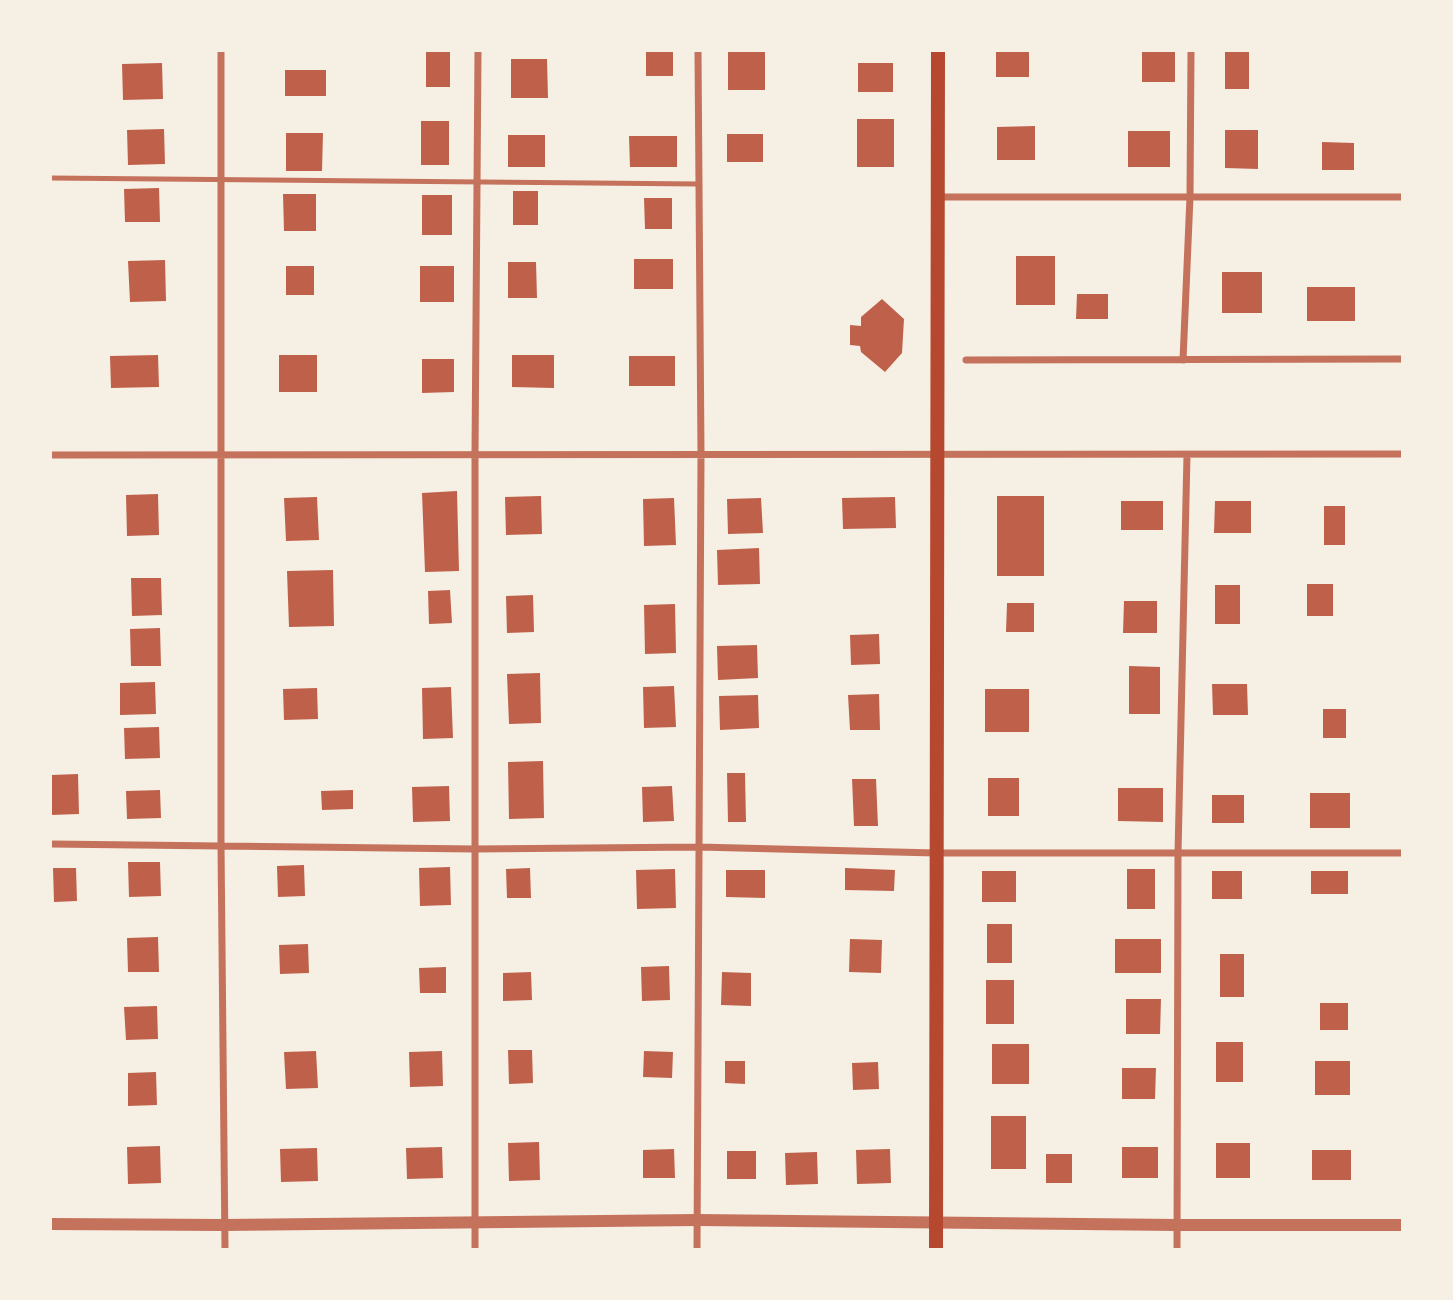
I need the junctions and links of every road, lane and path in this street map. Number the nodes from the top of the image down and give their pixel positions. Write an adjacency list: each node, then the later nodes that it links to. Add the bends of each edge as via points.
1 (221, 51): 7 (street)
2 (478, 51): 8 (street)
3 (698, 51): 9 (street)
4 (938, 51): 10 (main road)
5 (1191, 51): 11 (street)
6 (51, 178): 7 (lane)
7 (221, 179): 8 (lane); 16 (street)
8 (477, 182): 9 (lane); 17 (street)
9 (699, 184): 20 (street)
10 (939, 197): 11 (street); 21 (main road)
11 (1190, 197): 12 (street); 15 (street)
12 (1402, 197)
13 (1402, 359): 15 (street)
14 (966, 360): 15 (street)
15 (1183, 360)
16 (221, 453): 17 (street); 19 (street); 24 (street)
17 (475, 454): 20 (street); 26 (street)
18 (1402, 454): 22 (street)
19 (51, 455)
20 (701, 455): 21 (street); 25 (street)
21 (936, 455): 22 (street); 27 (main road)
22 (1187, 455): 28 (street)
23 (51, 844): 24 (street)
24 (221, 845): 26 (street); 34 (street)
25 (699, 847): 26 (street); 27 (street); 30 (street)
26 (475, 849): 31 (street)
27 (935, 853): 28 (street); 32 (main road)
28 (1178, 853): 29 (street); 35 (street)
29 (1402, 853)
30 (697, 1220): 31 (street); 32 (street); 39 (street)
31 (475, 1223): 34 (street); 38 (street)
32 (936, 1223): 35 (street); 40 (main road)
33 (51, 1224): 34 (street)
34 (224, 1225): 37 (street)
35 (1176, 1225): 36 (street); 41 (street)
36 (1402, 1225)
37 (225, 1249)
38 (475, 1249)
39 (697, 1249)
40 (936, 1249)
41 (1177, 1249)

